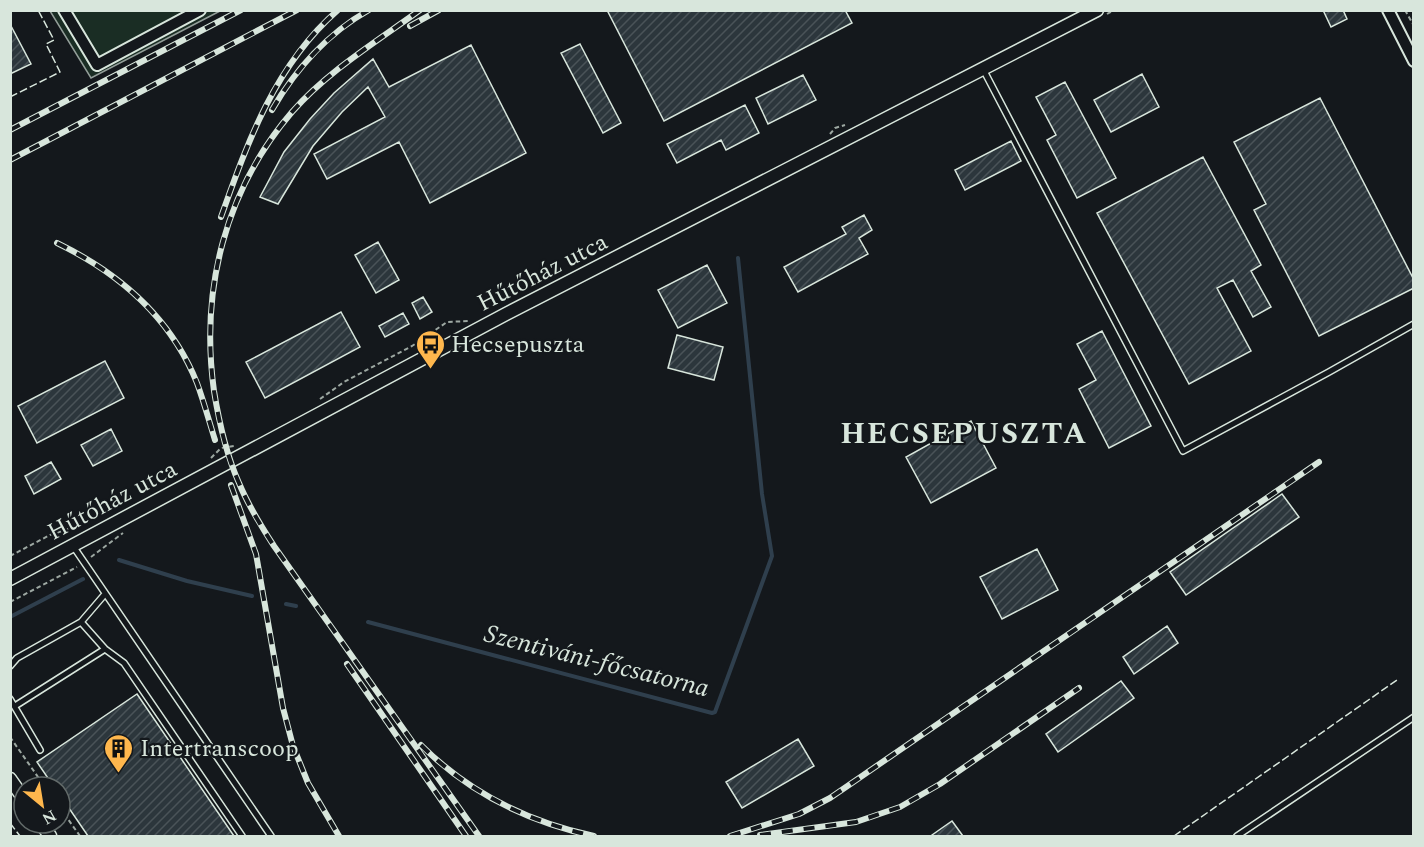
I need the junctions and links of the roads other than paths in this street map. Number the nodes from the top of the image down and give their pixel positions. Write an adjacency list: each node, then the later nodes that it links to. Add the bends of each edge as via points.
1 (64, 10): 2 (street, via 97,65)
2 (200, 10)
3 (1097, 10): 6 (street, Hűtőház utca)
4 (1388, 10): 5 (street)
5 (1413, 61)
6 (983, 69): 7 (lane, via 1183,451); 8 (street, Hűtőház utca, via 506,314)
7 (1413, 324)
8 (72, 545): 9 (street, Hűtőház utca); 10 (lane)
9 (10, 579)
10 (105, 594): 11 (lane); 19 (lane)
11 (81, 622): 12 (lane); 13 (lane, via 17,658)
12 (105, 649): 15 (lane); 18 (lane, via 124,663)
13 (10, 666)
14 (10, 699): 15 (lane)
15 (15, 706): 17 (lane)
16 (1413, 717): 20 (lane)
17 (40, 750)
18 (242, 837)
19 (271, 837)
20 (1238, 837)

